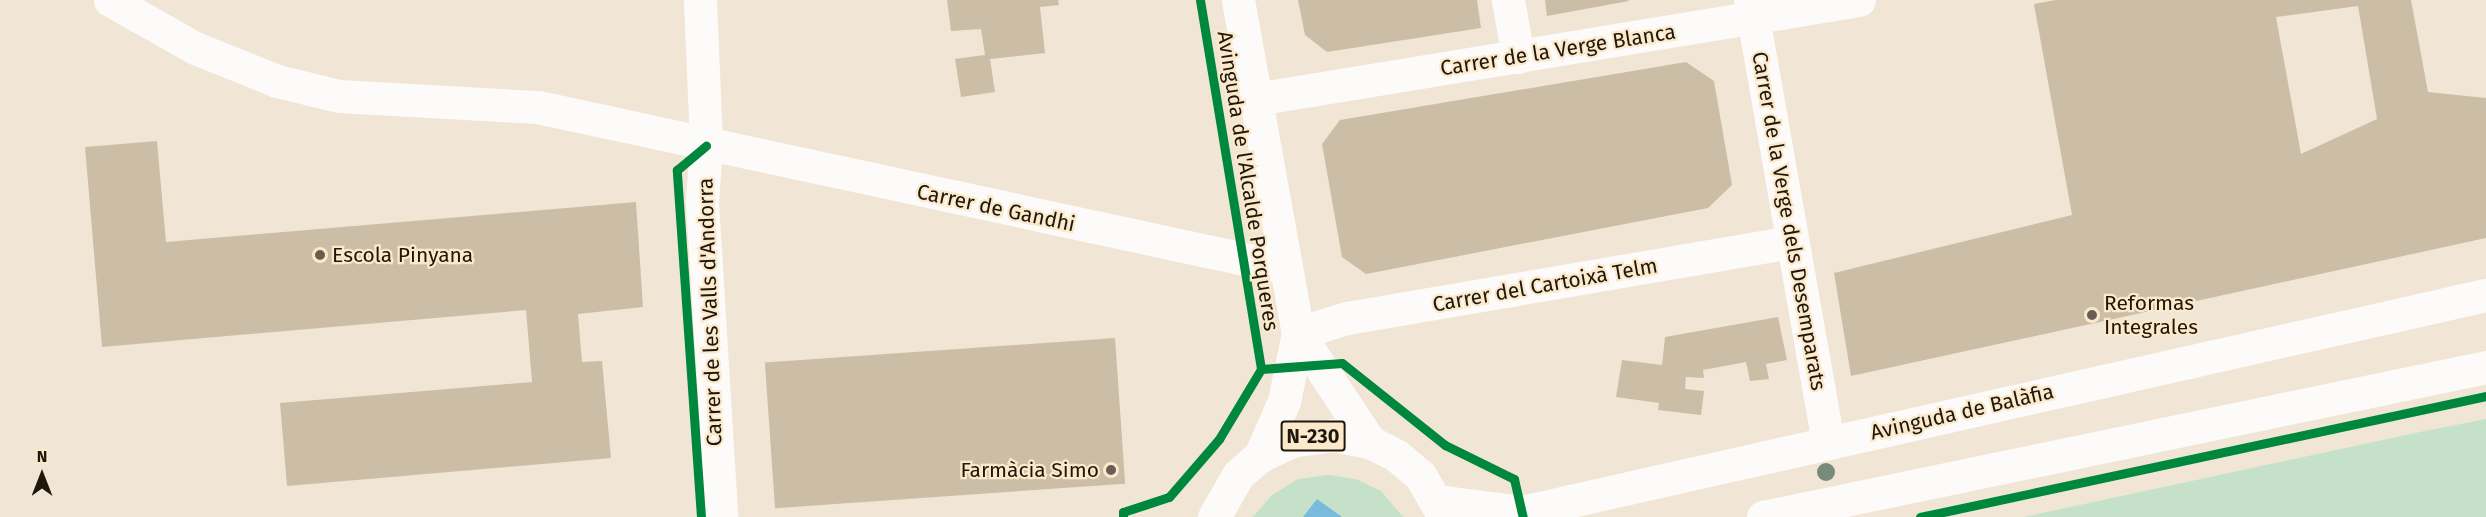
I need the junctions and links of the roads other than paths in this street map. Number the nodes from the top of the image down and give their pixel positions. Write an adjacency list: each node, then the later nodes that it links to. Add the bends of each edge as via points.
1 (110, 0): 9 (street, Carrer de Gandhi, via 195,48 277,81 339,96 538,107 628,124)
2 (700, 0): 9 (street, Carrer de les Valls d'Andorra)
3 (1238, 0): 8 (street, Avinguda de l'Alcalde Porqueres / N-230)
4 (1508, 0): 7 (street)
5 (1859, 0): 6 (street, Carrer de la Verge Blanca)
6 (1752, 9): 7 (street, Carrer de la Verge Blanca); 10 (street, Carrer de la Verge dels Desemparats)
7 (1518, 57): 8 (street, Carrer de la Verge Blanca)
8 (1256, 99): 11 (street, Avinguda de l'Alcalde Porqueres / N-230)
9 (706, 146): 11 (street, Carrer de Gandhi); 19 (street, Carrer de les Valls d'Andorra, via 702,202)
10 (1793, 242): 13 (street, Carrer del Cartoixà Telm, via 1347,318); 16 (street, Carrer de la Verge dels Desemparats)
11 (1286, 268): 13 (street, Avinguda de l'Alcalde Porqueres / N-230)
12 (2486, 295): 16 (street, Avinguda de Balàfia)
13 (1298, 333): 15 (street, Avinguda de l'Alcalde Porqueres / N-230); 17 (street, Avinguda de l'Alcalde Porqueres / N-230, via 1284,401)
14 (2486, 367): 21 (street)
15 (1370, 441): 17 (street, N-230, via 1313,436); 18 (street, N-230, via 1409,465)
16 (1828, 442): 18 (street, Avinguda de Balàfia, via 1522,512)
17 (1260, 456): 20 (street, N-230, via 1238,475)
18 (1441, 509)
19 (721, 517)
20 (1214, 517)
21 (1763, 517)

